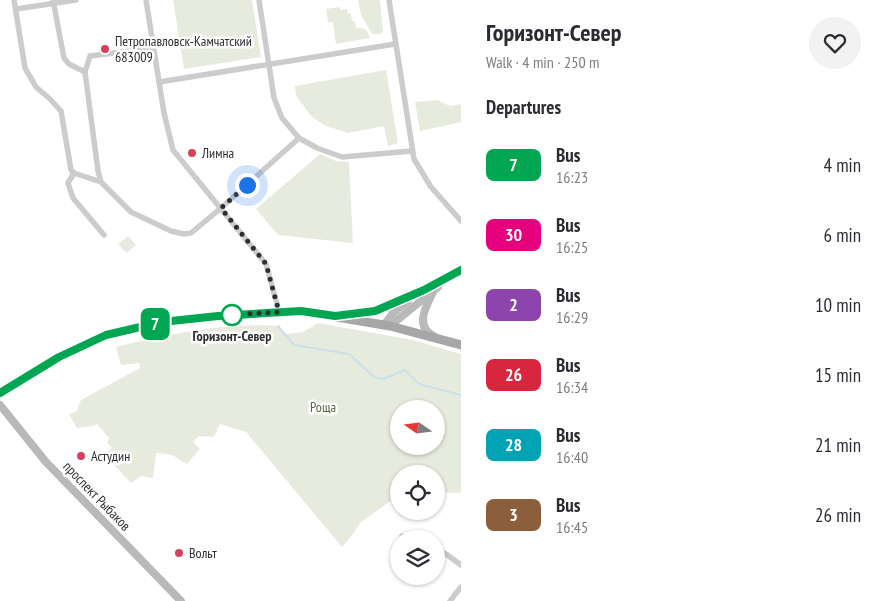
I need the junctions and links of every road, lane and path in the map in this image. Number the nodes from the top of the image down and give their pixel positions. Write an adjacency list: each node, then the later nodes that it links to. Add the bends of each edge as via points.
1 (14, 0): 7 (street)
2 (76, 0): 6 (street)
3 (146, 0): 9 (street)
4 (259, 0): 10 (street)
5 (389, 0): 8 (street)
6 (54, 1): 7 (street); 11 (street, via 64,58)
7 (16, 9): 15 (street, via 25,68 36,87 61,111)
8 (395, 44): 10 (street); 14 (street)
9 (153, 48): 11 (street, via 90,56); 12 (street)
10 (269, 63): 12 (street); 13 (street, via 274,98 282,118)
11 (85, 72): 16 (street)
12 (159, 82): 17 (street, via 173,150)
13 (299, 138): 14 (street, via 342,157); 17 (street)
14 (412, 151): 18 (street, via 426,180)
15 (74, 173): 16 (street); 19 (street, via 68,182 73,198)
16 (101, 182): 17 (street, via 131,212 184,234)
17 (221, 208): 24 (street, via 266,264)
18 (461, 221)
19 (104, 235)
20 (461, 270): 21 (main road)
21 (449, 277): 22 (main road); 23 (main road)
22 (424, 290): 25 (main road, via 375,311); 26 (main road, via 394,312)
23 (434, 290): 26 (main road); 27 (main road, via 424,311 423,322 429,334)
24 (279, 312): 25 (main road, via 301,311); 29 (main road, via 162,322 106,335 59,357)
25 (335, 316): 26 (main road)
26 (387, 326): 27 (main road)
27 (437, 338): 28 (main road)
28 (461, 345)
29 (0, 393)
30 (0, 405): 34 (main road, проспект Рыбаков, via 46,462)
31 (445, 554): 32 (street)
32 (461, 565)
33 (461, 587): 35 (street)
34 (181, 601)
35 (450, 601)

